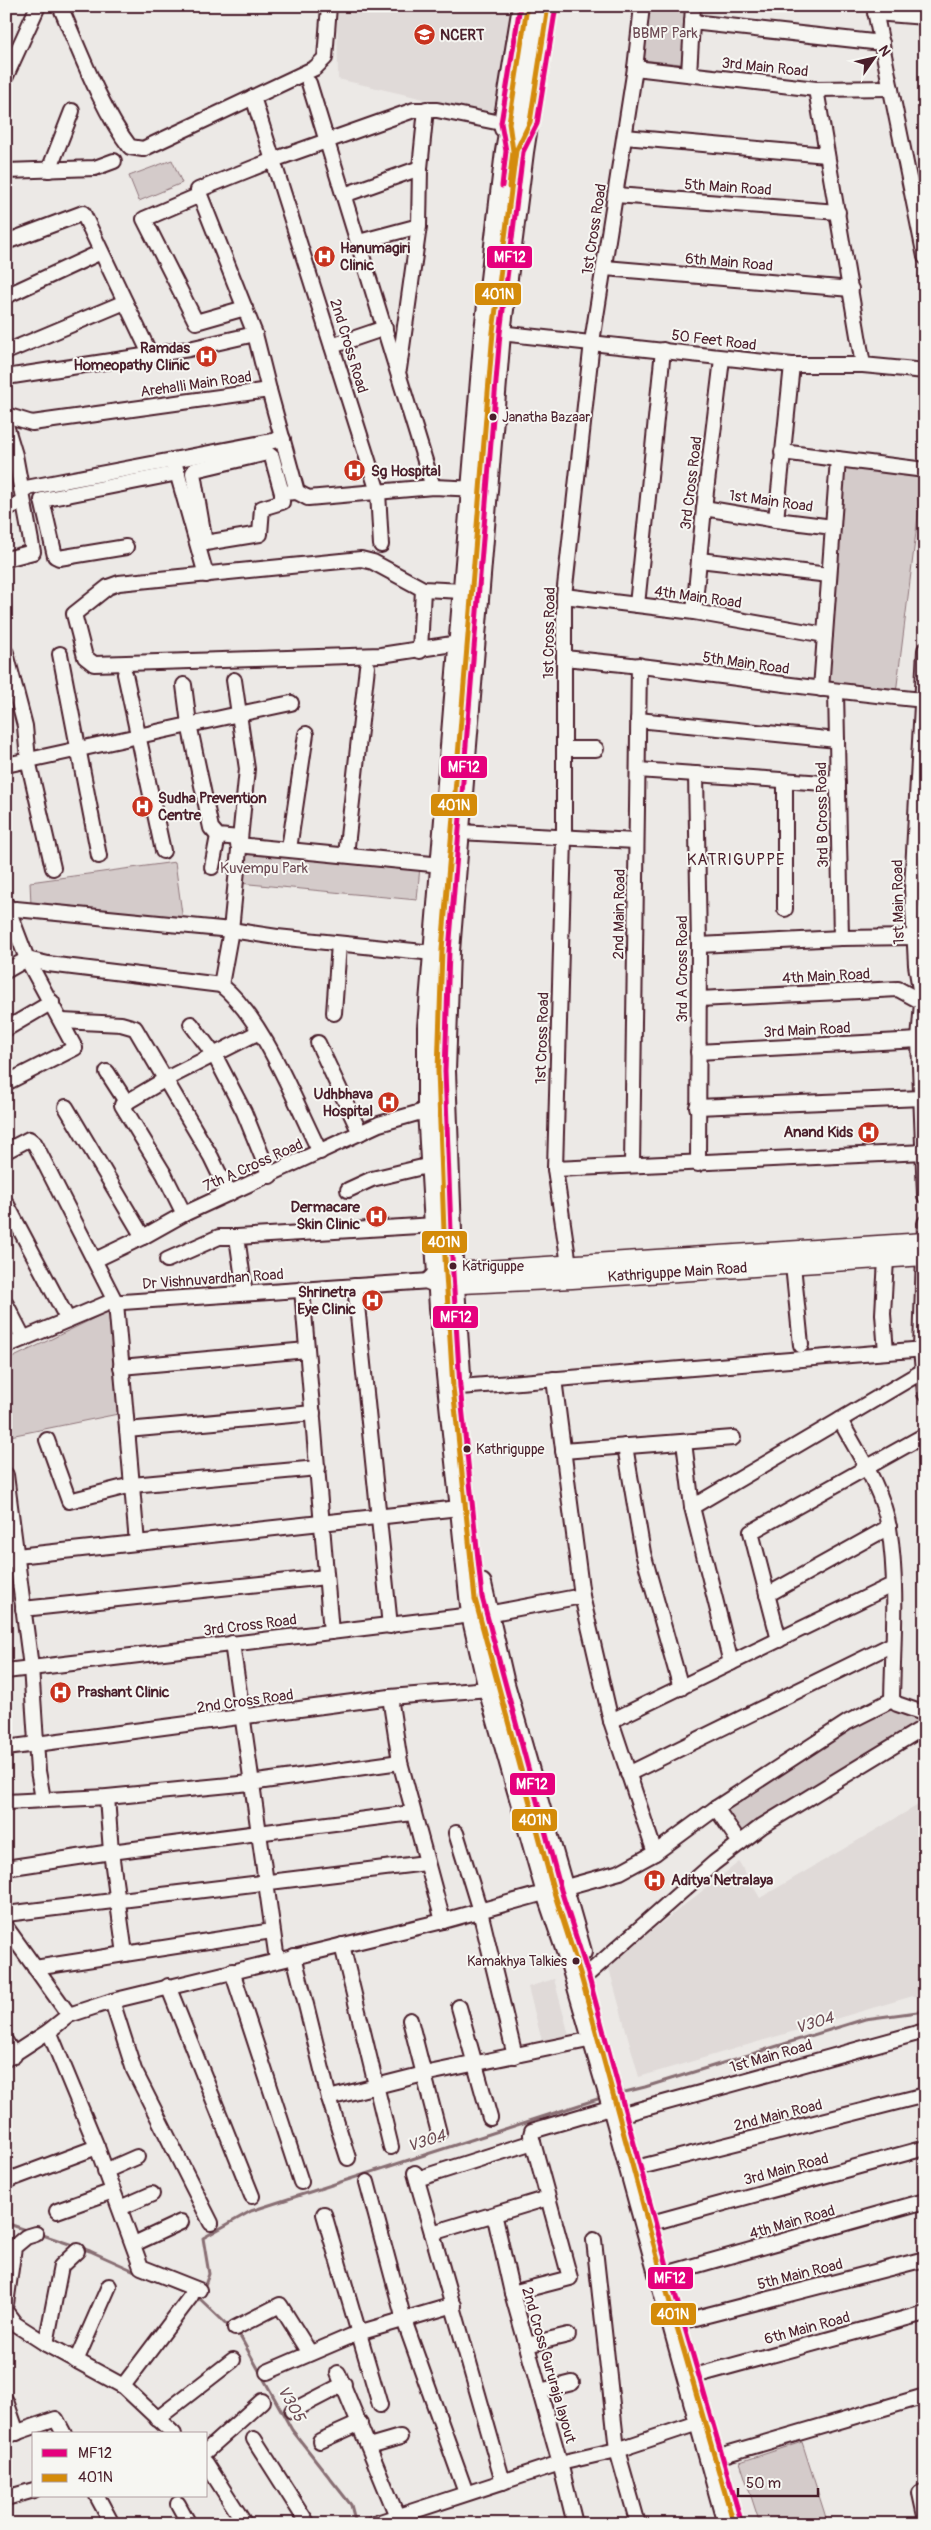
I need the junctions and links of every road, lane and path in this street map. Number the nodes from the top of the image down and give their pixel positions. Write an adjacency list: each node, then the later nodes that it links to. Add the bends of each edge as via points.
1 (38, 6): 16 (street)
2 (60, 6): 21 (street, via 106,106 125,140 135,149 143,149)
3 (329, 6): 18 (street, via 325,58 315,68)
4 (520, 6): 25 (street)
5 (531, 6): 28 (highway)
6 (546, 6): 28 (highway)
7 (556, 6): 28 (street, via 537,124)
8 (642, 6): 14 (street, 1st Cross Road)
9 (693, 6): 12 (street)
10 (874, 10): 11 (street); 13 (street)
11 (925, 17)
12 (692, 22): 13 (street); 15 (street)
13 (882, 43): 19 (street)
14 (635, 68): 15 (street, 3rd Main Road); 26 (street, 1st Cross Road)
15 (689, 74): 20 (street, 3rd Main Road)
16 (6, 76)
17 (310, 83): 27 (street)
18 (273, 88): 21 (street); 22 (street, via 270,83)
19 (891, 88): 20 (street, 3rd Main Road); 43 (street)
20 (816, 89): 29 (street)
21 (253, 97): 30 (street, 2nd Cross Road)
22 (216, 107)
23 (426, 109): 25 (street); 27 (street, via 398,115); 32 (street)
24 (72, 110): 33 (street)
25 (501, 123): 28 (street)
26 (625, 137): 29 (street); 37 (street, 1st Cross Road)
27 (328, 141): 30 (street); 36 (street)
28 (515, 152): 50 (highway); 74 (highway, via 485,331)
29 (827, 155): 38 (street)
30 (273, 160): 35 (street, via 198,190); 53 (street, 2nd Cross Road)
31 (114, 161): 33 (street, via 95,168)
32 (420, 168): 36 (street); 39 (street)
33 (49, 170): 34 (street)
34 (6, 171)
35 (200, 195): 48 (street); 48 (street, via 144,219 196,322)
36 (344, 195): 41 (street)
37 (616, 196): 38 (street, 5th Main Road); 44 (street, 1st Cross Road)
38 (838, 212): 45 (street)
39 (419, 226): 41 (street); 61 (street)
40 (6, 242): 42 (street, via 82,213)
41 (359, 242): 49 (street)
42 (101, 252): 46 (street); 47 (street)
43 (925, 257)
44 (605, 268): 45 (street, 6th Main Road); 52 (street, 1st Cross Road)
45 (851, 289): 58 (street)
46 (6, 296)
47 (125, 302): 55 (street); 56 (street)
48 (245, 308): 51 (street)
49 (385, 328): 53 (street); 61 (street)
50 (500, 333): 52 (street, 50 Feet Road); 74 (highway)
51 (255, 334): 56 (street); 63 (street)
52 (592, 342): 54 (street, 50 Feet Road); 91 (street, 1st Cross Road)
53 (332, 346): 76 (street, 2nd Cross Road)
54 (663, 350): 57 (street, 50 Feet Road); 92 (street)
55 (6, 352)
56 (150, 354): 62 (street)
57 (722, 359): 59 (street, 50 Feet Road); 80 (street, 3rd Cross Road)
58 (863, 365): 59 (street, 50 Feet Road); 60 (street, 50 Feet Road)
59 (792, 366): 67 (street)
60 (925, 371)
61 (398, 373): 73 (street)
62 (6, 377)
63 (269, 390): 64 (street, Arehalli Main Road, via 32,423); 66 (street, Arehalli Main Road)
64 (6, 415)
65 (6, 425): 68 (street)
66 (283, 439): 69 (street); 75 (street, Arehalli Main Road)
67 (782, 452): 70 (street); 81 (street)
68 (11, 456): 78 (street)
69 (213, 459): 71 (street); 77 (street, via 270,454); 77 (street, via 193,473 205,543 260,534 262,508 282,502)
70 (838, 459): 72 (street); 82 (street)
71 (176, 467): 78 (street); 84 (street, via 42,500 55,556); 87 (street)
72 (925, 470)
73 (433, 487): 74 (street); 76 (street)
74 (480, 489): 90 (highway); 125 (highway)
75 (298, 492): 76 (street, via 308,498); 77 (street)
76 (378, 492): 83 (street, 2nd Cross Road)
77 (282, 493)
78 (22, 496): 79 (street); 85 (street, via 33,552)
79 (6, 508)
80 (704, 508): 81 (street, 1st Main Road); 86 (street, 3rd Cross Road)
81 (776, 520): 82 (street, 1st Main Road)
82 (833, 527): 88 (street)
83 (381, 545)
84 (126, 547)
85 (6, 559)
86 (699, 560): 88 (street); 93 (street, 3rd Cross Road)
87 (206, 574): 89 (street, via 368,559); 96 (street, via 119,583 108,587 74,614 85,656 94,664 381,655)
88 (829, 575): 94 (street)
89 (423, 589): 90 (street); 96 (street)
90 (463, 591): 95 (highway)
91 (564, 596): 92 (street, 4th Main Road); 100 (street, 1st Cross Road)
92 (636, 605): 93 (street, 4th Main Road)
93 (694, 612): 94 (street, 4th Main Road)
94 (826, 635): 106 (street)
95 (459, 643): 96 (street); 134 (highway)
96 (420, 650)
97 (925, 650): 108 (street, 1st Main Road)
98 (6, 653): 119 (street, via 25,726)
99 (60, 654): 116 (street)
100 (564, 658): 101 (street, 5th Main Road); 117 (street, 1st Cross Road)
101 (639, 665): 106 (street, 5th Main Road); 111 (street, 2nd Main Road)
102 (367, 667): 132 (street)
103 (125, 674): 114 (street)
104 (234, 680): 110 (street)
105 (184, 685): 112 (street)
106 (821, 689): 107 (street, 5th Main Road)
107 (836, 691): 108 (street, 5th Main Road); 115 (street, 3rd B Cross Road)
108 (923, 699): 137 (street, 1st Main Road)
109 (291, 703): 110 (street)
110 (239, 714): 112 (street); 129 (street, via 247,769)
111 (638, 720): 115 (street); 121 (street, 2nd Main Road)
112 (189, 724): 114 (street); 126 (street, via 211,828)
113 (306, 734): 130 (street)
114 (138, 735): 116 (street); 131 (street)
115 (837, 740): 124 (street, 3rd B Cross Road)
116 (79, 749): 119 (street); 133 (street)
117 (565, 749): 118 (street); 127 (street, 1st Cross Road)
118 (596, 749)
119 (28, 760): 120 (street); 136 (street)
120 (6, 765)
121 (638, 770): 122 (street); 128 (street, 2nd Main Road)
122 (696, 774): 123 (street); 144 (street, 3rd A Cross Road)
123 (785, 781): 124 (street); 139 (street)
124 (838, 784): 142 (street, 3rd B Cross Road)
125 (459, 832): 127 (street); 194 (highway, via 449,951)
126 (218, 836): 129 (street); 135 (street)
127 (564, 838): 128 (street); 177 (street, 1st Cross Road)
128 (636, 841): 174 (street, 2nd Main Road)
129 (238, 842): 130 (street); 140 (street)
130 (289, 849): 132 (street)
131 (164, 851)
132 (346, 855): 134 (street)
133 (99, 856)
134 (442, 865): 146 (highway)
135 (212, 867)
136 (53, 868)
137 (919, 887): 141 (street, 1st Main Road)
138 (7, 908): 140 (street); 147 (street)
139 (785, 909)
140 (231, 930): 143 (street); 149 (street)
141 (914, 937): 142 (street); 145 (street, 1st Main Road)
142 (841, 938): 144 (street)
143 (339, 944): 146 (street); 153 (street)
144 (699, 945): 150 (street, 3rd A Cross Road)
145 (920, 951): 152 (street, 1st Main Road)
146 (433, 953): 169 (highway, via 428,1027)
147 (27, 959): 148 (street); 149 (street); 151 (street)
148 (6, 971)
149 (222, 985): 157 (street, via 240,1001)
150 (699, 999): 152 (street, 4th Main Road, via 898,989); 160 (street, 3rd A Cross Road)
151 (52, 1002): 154 (street); 156 (street)
152 (924, 1003): 158 (street, 1st Main Road)
153 (334, 1013)
154 (62, 1022): 163 (street, via 132,1026); 164 (street, via 76,1048)
155 (191, 1024): 161 (street)
156 (6, 1028)
157 (258, 1032): 161 (street); 172 (street)
158 (919, 1040): 160 (street, 3rd Main Road); 165 (street, 1st Main Road)
159 (318, 1043): 170 (street)
160 (698, 1052): 168 (street, 3rd A Cross Road)
161 (215, 1056): 163 (street); 178 (street, via 244,1112)
162 (107, 1072): 166 (street)
163 (166, 1079): 166 (street); 180 (street)
164 (6, 1083)
165 (922, 1098): 168 (street); 173 (street, 1st Main Road)
166 (128, 1103): 183 (street, via 122,1105)
167 (66, 1107): 187 (street)
168 (697, 1107): 175 (street, 3rd A Cross Road)
169 (428, 1110): 170 (street, 7th A Cross Road); 176 (highway)
170 (360, 1133): 172 (street, 7th A Cross Road)
171 (6, 1151): 190 (street, via 29,1139 36,1144)
172 (320, 1152): 178 (street, 7th A Cross Road)
173 (924, 1152): 175 (street); 181 (street, 1st Main Road)
174 (632, 1164): 175 (street); 177 (street)
175 (698, 1164)
176 (431, 1165): 179 (street, via 372,1179); 185 (highway)
177 (555, 1169): 192 (street, 1st Cross Road)
178 (270, 1176): 180 (street, 7th A Cross Road)
179 (348, 1190)
180 (229, 1194): 183 (street, 7th A Cross Road)
181 (925, 1196)
182 (6, 1203): 200 (street)
183 (184, 1214): 187 (street, 7th A Cross Road)
184 (925, 1223): 188 (street)
185 (435, 1225): 186 (street); 194 (highway)
186 (237, 1237): 191 (street, via 218,1237); 197 (street)
187 (143, 1238): 190 (street, 7th A Cross Road)
188 (924, 1249): 189 (main road, Kathriguppe Main Road); 192 (main road, Kathriguppe Main Road); 204 (street)
189 (886, 1259): 193 (main road, Kathriguppe Main Road); 206 (street, via 883,1314)
190 (95, 1260): 198 (street)
191 (166, 1260)
192 (569, 1265): 194 (main road, Kathriguppe Main Road)
193 (793, 1265): 194 (main road, Kathriguppe Main Road, via 572,1279); 202 (street)
194 (443, 1279): 195 (street, Dr Vishnuvardhan Road); 210 (highway); 227 (highway)
195 (355, 1286): 196 (street, Dr Vishnuvardhan Road); 228 (street)
196 (302, 1289): 197 (street, Dr Vishnuvardhan Road); 205 (street)
197 (245, 1293): 198 (street, Dr Vishnuvardhan Road)
198 (116, 1303): 200 (street, Dr Vishnuvardhan Road, via 108,1303); 207 (street)
199 (6, 1304): 201 (street)
200 (68, 1320): 201 (street, Dr Vishnuvardhan Road)
201 (24, 1339): 203 (street, Dr Vishnuvardhan Road)
202 (800, 1345)
203 (6, 1346)
204 (923, 1349): 206 (street); 208 (street)
205 (307, 1350): 207 (street); 212 (street)
206 (886, 1352): 209 (street)
207 (121, 1368): 214 (street)
208 (923, 1371): 211 (street); 213 (street)
209 (554, 1379): 210 (street); 220 (street)
210 (460, 1388): 238 (highway, via 482,1597)
211 (925, 1394)
212 (313, 1413): 214 (street); 222 (street)
213 (840, 1420): 221 (street); 226 (street)
214 (127, 1430): 224 (street)
215 (925, 1435): 221 (street)
216 (733, 1438): 218 (street)
217 (47, 1440): 224 (street, via 69,1501)
218 (684, 1442): 219 (street); 226 (street)
219 (625, 1446): 220 (street); 247 (street, via 643,1553)
220 (564, 1451): 236 (street)
221 (866, 1467): 230 (street); 235 (street, via 751,1532)
222 (318, 1468): 224 (street); 229 (street)
223 (6, 1475): 225 (street)
224 (132, 1485): 231 (street)
225 (8, 1501): 232 (street)
226 (692, 1506): 244 (street)
227 (459, 1508): 228 (street); 238 (highway)
228 (379, 1515): 229 (street); 239 (street)
229 (322, 1522): 231 (street); 233 (street)
230 (889, 1527): 234 (street); 235 (street)
231 (137, 1543): 232 (street)
232 (12, 1559): 237 (street)
233 (326, 1577): 237 (street); 240 (street)
234 (892, 1585): 241 (street); 243 (street)
235 (767, 1595): 241 (street)
236 (582, 1596): 238 (street, 3rd Cross Road); 253 (street)
237 (23, 1609): 245 (street)
238 (479, 1615): 239 (street, 3rd Cross Road); 248 (highway); 273 (highway)
239 (390, 1626): 240 (street, 3rd Cross Road)
240 (331, 1632): 242 (street, 3rd Cross Road)
241 (779, 1640): 244 (street)
242 (232, 1643): 245 (street, 3rd Cross Road); 252 (street)
243 (893, 1644): 250 (street); 258 (street)
244 (732, 1663): 247 (street)
245 (31, 1667): 246 (street, 3rd Cross Road); 255 (street)
246 (6, 1671)
247 (680, 1688): 253 (street)
248 (489, 1689): 249 (street, 2nd Cross Road); 273 (highway)
249 (390, 1697): 252 (street, 2nd Cross Road); 257 (street)
250 (892, 1700): 251 (street); 263 (street, via 848,1722)
251 (922, 1709): 254 (street, via 919,1724)
252 (242, 1718): 255 (street, 2nd Cross Road); 259 (street)
253 (612, 1721): 258 (street)
254 (923, 1731): 267 (street, via 762,1826)
255 (36, 1745): 256 (street, 2nd Cross Road); 261 (street)
256 (6, 1748)
257 (400, 1762): 259 (street); 264 (street)
258 (628, 1774): 269 (street)
259 (250, 1783): 260 (street); 266 (street)
260 (107, 1797): 261 (street); 268 (street)
261 (43, 1799): 262 (street)
262 (6, 1802)
263 (716, 1808): 267 (street); 269 (street)
264 (412, 1812): 266 (street); 270 (street)
265 (456, 1833): 275 (street)
266 (259, 1834): 268 (street); 272 (street)
267 (740, 1843): 286 (street)
268 (111, 1852): 271 (street); 274 (street)
269 (655, 1853): 273 (street, via 620,1872)
270 (426, 1863): 272 (street); 277 (street)
271 (6, 1868)
272 (266, 1882): 274 (street); 279 (street)
273 (554, 1892): 275 (street); 286 (highway); 294 (highway)
274 (118, 1901): 276 (street); 281 (street)
275 (480, 1911): 277 (street); 296 (street)
276 (6, 1914)
277 (443, 1921): 280 (street)
278 (6, 1927): 284 (street)
279 (272, 1931): 281 (street); 283 (street)
280 (342, 1944): 282 (street); 301 (street)
281 (125, 1954): 284 (street)
282 (294, 1956): 283 (street); 303 (street)
283 (277, 1960): 285 (street)
284 (35, 1968): 290 (street)
285 (232, 1971): 287 (street); 316 (street)
286 (588, 1974): 300 (highway)
287 (168, 1986): 288 (street); 320 (street)
288 (112, 2001): 290 (street); 329 (street, via 134,2070)
289 (459, 2006): 298 (street)
290 (69, 2015): 293 (street)
291 (410, 2020): 299 (street)
292 (925, 2031): 304 (street, 1st Main Road)
293 (49, 2032): 297 (street); 308 (street)
294 (593, 2039): 296 (street); 300 (highway)
295 (6, 2042): 297 (street)
296 (515, 2056): 298 (street)
297 (10, 2058)
298 (476, 2064): 299 (street); 305 (street)
299 (424, 2074): 301 (street); 306 (street)
300 (611, 2078): 304 (highway)
301 (375, 2086): 303 (street); 309 (street)
302 (925, 2095): 313 (street, 2nd Main Road)
303 (329, 2098): 312 (street)
304 (619, 2106): 307 (street, 1st Main Road, via 536,2129 532,2131); 313 (highway); 364 (highway)
305 (490, 2118)
306 (439, 2132)
307 (533, 2142): 321 (street); 330 (street, via 416,2176)
308 (97, 2147): 314 (street); 315 (street)
309 (391, 2147)
310 (925, 2148): 328 (street, 3rd Main Road)
311 (137, 2157): 314 (street)
312 (348, 2158)
313 (640, 2167): 328 (highway)
314 (106, 2170): 318 (street)
315 (6, 2181)
316 (301, 2182)
317 (367, 2182): 343 (street)
318 (113, 2191): 323 (street); 324 (street)
319 (152, 2194): 323 (street)
320 (252, 2196)
321 (548, 2198): 326 (street); 338 (street, via 570,2278)
322 (925, 2201): 336 (street, 4th Main Road)
323 (120, 2208): 333 (street)
324 (57, 2211)
325 (324, 2214): 346 (street)
326 (492, 2216): 330 (street); 338 (street, 2nd Cross Gururaja layout)
327 (181, 2222): 333 (street)
328 (656, 2222): 336 (highway)
329 (212, 2223)
330 (432, 2233): 340 (street)
331 (36, 2234): 339 (street, via 26,2237 14,2247)
332 (594, 2240): 374 (street)
333 (134, 2244): 356 (street, via 141,2267 195,2293)
334 (77, 2251): 348 (street, via 61,2266)
335 (925, 2259): 344 (street, 5th Main Road)
336 (669, 2273): 344 (highway)
337 (109, 2286): 352 (street)
338 (512, 2293): 349 (street, 2nd Cross Gururaja layout)
339 (6, 2304)
340 (454, 2305): 343 (street); 378 (street)
341 (6, 2312): 348 (street, via 15,2324)
342 (925, 2313): 354 (street, 6th Main Road)
343 (404, 2320): 346 (street); 381 (street)
344 (684, 2321): 354 (highway)
345 (235, 2328): 350 (street, via 280,2305)
346 (358, 2333): 350 (street); 361 (street)
347 (568, 2335): 349 (street)
348 (46, 2344): 352 (street)
349 (527, 2345): 357 (street, 2nd Cross Gururaja layout)
350 (310, 2353): 353 (street)
351 (232, 2360): 363 (street)
352 (76, 2361): 356 (street)
353 (267, 2372)
354 (698, 2375): 375 (highway)
355 (572, 2383): 357 (street)
356 (123, 2386): 363 (street)
357 (540, 2392): 376 (street, 2nd Cross Gururaja layout)
358 (925, 2396): 375 (street)
359 (6, 2401): 368 (street)
360 (262, 2401): 373 (street)
361 (380, 2405)
362 (292, 2411): 365 (street, via 341,2378)
363 (157, 2418): 367 (street)
364 (701, 2422): 374 (street); 394 (highway)
365 (360, 2424): 371 (street); 372 (street)
366 (63, 2432): 368 (street, via 56,2419)
367 (172, 2432)
368 (11, 2434)
369 (400, 2437): 372 (street)
370 (254, 2439): 391 (street)
371 (320, 2441)
372 (369, 2446): 385 (street)
373 (208, 2449)
374 (617, 2450): 376 (street); 393 (street)
375 (723, 2455): 395 (highway)
376 (560, 2463): 378 (street); 387 (street, 2nd Cross Gururaja layout)
377 (208, 2466): 390 (street)
378 (504, 2482): 381 (street)
379 (32, 2491): 382 (street)
380 (925, 2491): 386 (street, via 920,2493)
381 (466, 2494): 385 (street)
382 (6, 2498)
383 (98, 2498): 388 (street)
384 (178, 2504): 389 (street)
385 (397, 2516): 392 (street)
386 (925, 2516)
387 (573, 2523)
388 (112, 2524)
389 (189, 2524)
390 (245, 2524)
391 (308, 2524)
392 (374, 2524)
393 (638, 2524)
394 (728, 2524)
395 (742, 2524)

